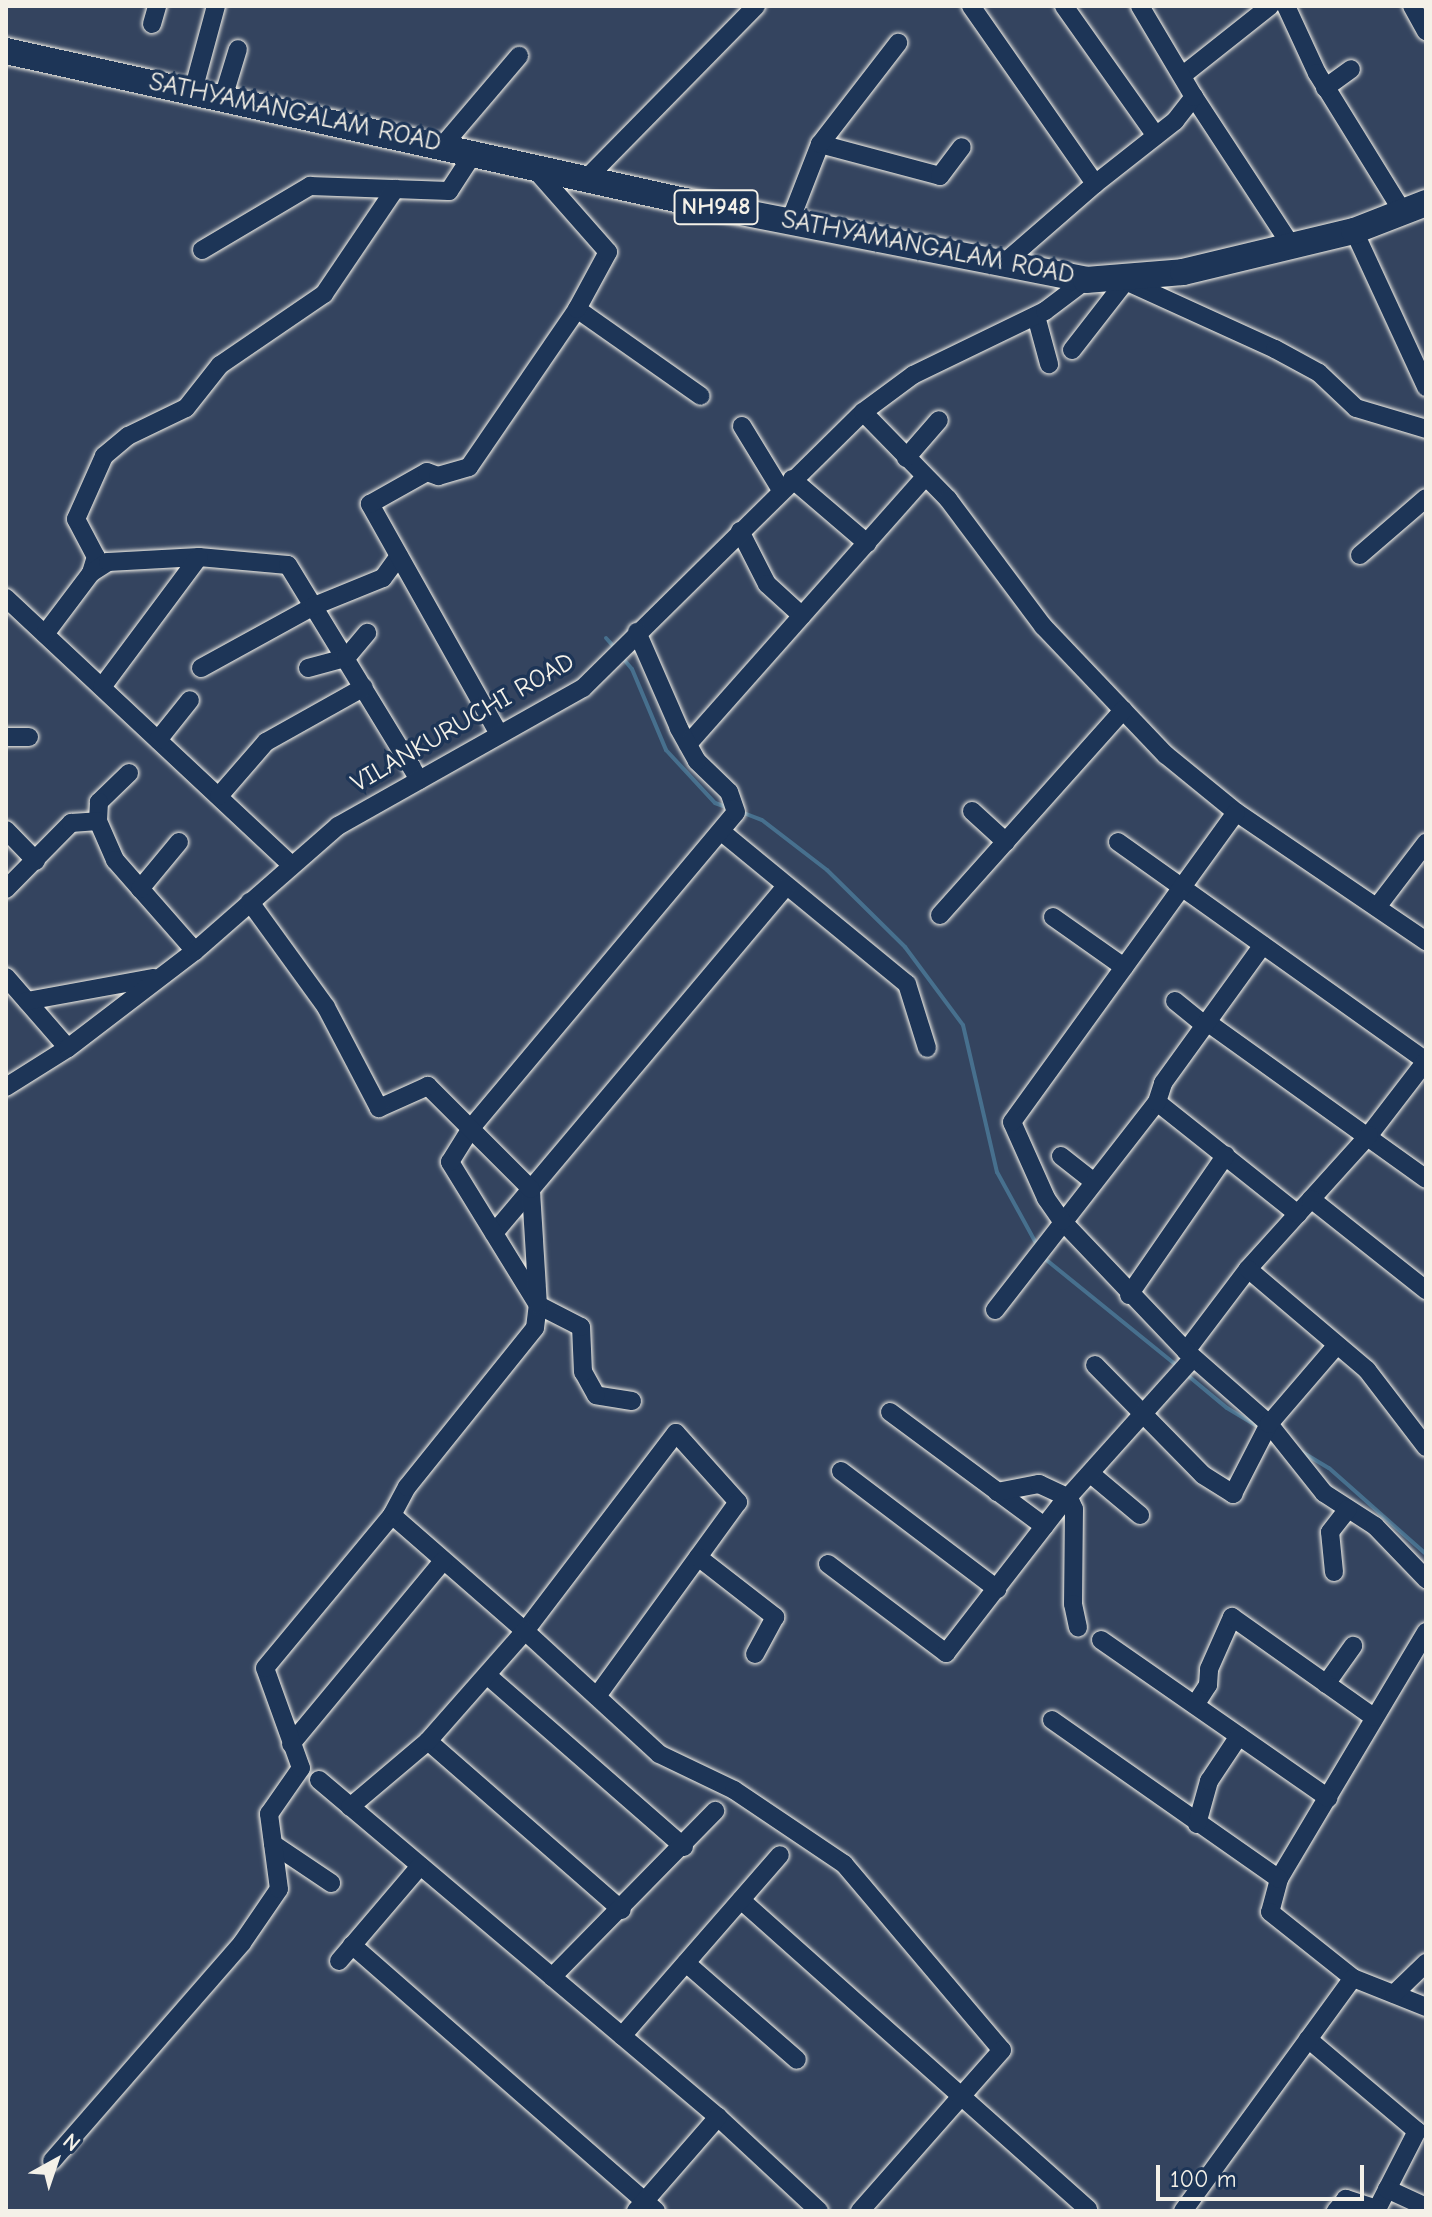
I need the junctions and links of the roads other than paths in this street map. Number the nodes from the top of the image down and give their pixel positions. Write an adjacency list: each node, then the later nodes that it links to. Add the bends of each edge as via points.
1 (216, 6): 17 (street)
2 (756, 6): 26 (street)
3 (971, 6): 27 (street)
4 (1064, 6): 20 (street)
5 (1140, 6): 15 (street)
6 (1270, 6): 15 (street)
7 (1286, 6): 16 (street)
8 (1412, 6): 9 (street)
9 (1426, 31)
10 (898, 43): 22 (street)
11 (238, 49): 19 (street)
12 (6, 51): 17 (highway, SATHYAMANGALAM ROAD / NH948)
13 (519, 56): 21 (street)
14 (1351, 69): 16 (street)
15 (1183, 75): 18 (street)
16 (1325, 88): 29 (street)
17 (193, 91): 19 (highway, SATHYAMANGALAM ROAD / NH948)
18 (1194, 97): 20 (street); 32 (street)
19 (223, 98): 21 (highway, SATHYAMANGALAM ROAD / NH948)
20 (1156, 136): 27 (street)
21 (444, 144): 24 (highway, SATHYAMANGALAM ROAD / NH948)
22 (820, 144): 23 (street, via 940,176); 30 (street)
23 (962, 147)
24 (475, 151): 25 (highway, SATHYAMANGALAM ROAD / NH948); 28 (street, via 449,191)
25 (530, 163): 26 (highway, SATHYAMANGALAM ROAD / NH948); 37 (street, via 608,252)
26 (590, 175): 30 (highway, SATHYAMANGALAM ROAD / NH948)
27 (1095, 184): 34 (street)
28 (395, 189): 33 (street, via 310,186); 56 (street, via 324,294 220,365 186,408 128,436 104,456 76,519 96,557)
29 (1415, 208): 31 (highway, SATHYAMANGALAM ROAD / NH948)
30 (790, 221): 34 (highway, SATHYAMANGALAM ROAD / NH948)
31 (1354, 231): 32 (highway, SATHYAMANGALAM ROAD / NH948); 41 (street)
32 (1292, 247): 35 (highway, SATHYAMANGALAM ROAD / NH948, via 1183,272)
33 (202, 250)
34 (1004, 263): 36 (highway, SATHYAMANGALAM ROAD / NH948)
35 (1121, 279): 36 (highway, SATHYAMANGALAM ROAD / NH948); 39 (street); 46 (street, via 1319,373 1356,408)
36 (1086, 280): 38 (street, VILANKURUCHI ROAD)
37 (577, 309): 42 (street); 54 (street, via 469,467 438,476 427,472 370,504)
38 (1036, 316): 40 (street); 43 (street, VILANKURUCHI ROAD, via 913,375)
39 (1072, 350)
40 (1049, 364)
41 (1426, 387)
42 (701, 396)
43 (863, 412): 47 (street); 49 (street, VILANKURUCHI ROAD)
44 (939, 420): 47 (street)
45 (742, 426): 49 (street)
46 (1426, 429)
47 (906, 458): 48 (street)
48 (925, 477): 52 (street); 69 (street, via 1043,626)
49 (787, 485): 51 (street, VILANKURUCHI ROAD); 52 (street)
50 (1426, 498): 53 (street)
51 (740, 531): 59 (street, via 767,584); 60 (street, VILANKURUCHI ROAD)
52 (867, 543): 59 (street)
53 (1360, 555)
54 (399, 556): 58 (street, via 383,578); 70 (street)
55 (199, 557): 56 (street, via 108,562); 58 (street, via 288,565); 66 (street)
56 (91, 573): 62 (street)
57 (6, 598): 62 (street)
58 (314, 606): 63 (street); 64 (street)
59 (802, 616): 74 (street)
60 (637, 632): 70 (street, VILANKURUCHI ROAD, via 583,688); 74 (street)
61 (367, 633): 63 (street)
62 (45, 634): 66 (street)
63 (346, 658): 65 (street); 67 (street)
64 (201, 668)
65 (308, 668)
66 (102, 687): 73 (street)
67 (364, 687): 76 (street); 77 (street, via 266,742)
68 (190, 700): 73 (street)
69 (1123, 710): 79 (street, via 1166,755); 84 (street)
70 (499, 734): 76 (street, VILANKURUCHI ROAD)
71 (6, 737): 72 (street)
72 (29, 737)
73 (158, 740): 77 (street)
74 (688, 744): 82 (street, via 736,808)
75 (129, 773): 80 (street, via 99,802)
76 (419, 780): 88 (street, VILANKURUCHI ROAD, via 338,826)
77 (219, 796): 88 (street)
78 (972, 811): 84 (street)
79 (1236, 812): 90 (street); 94 (street)
80 (98, 821): 87 (street, via 71,823); 92 (street, via 115,860)
81 (6, 830): 87 (street)
82 (723, 833): 89 (street); 111 (street)
83 (179, 842): 92 (street)
84 (1006, 842): 95 (street)
85 (1118, 842): 90 (street)
86 (1426, 843): 94 (street)
87 (36, 861): 91 (street)
88 (290, 864): 93 (street, VILANKURUCHI ROAD)
89 (785, 887): 107 (street, via 907,984); 117 (street)
90 (1182, 887): 98 (street); 100 (street)
91 (6, 889)
92 (140, 889): 99 (street)
93 (250, 902): 99 (street, VILANKURUCHI ROAD); 111 (street, via 326,1007 379,1108 428,1086)
94 (1377, 907): 97 (street)
95 (940, 915)
96 (1053, 917): 100 (street)
97 (1426, 941)
98 (1263, 945): 105 (street); 108 (street)
99 (195, 951): 102 (street, VILANKURUCHI ROAD)
100 (1124, 967): 120 (street, via 1012,1122)
101 (6, 977): 103 (street)
102 (161, 977): 103 (street); 106 (street, VILANKURUCHI ROAD)
103 (27, 1001): 106 (street)
104 (1175, 1001): 105 (street)
105 (1206, 1023): 110 (street, via 1163,1083); 112 (street)
106 (68, 1048): 109 (street, VILANKURUCHI ROAD)
107 (927, 1048)
108 (1426, 1061): 112 (street)
109 (6, 1087)
110 (1157, 1102): 113 (street); 116 (street)
111 (471, 1128): 117 (street); 121 (street, via 450,1162)
112 (1369, 1135): 115 (street); 118 (street)
113 (1226, 1155): 119 (street); 124 (street)
114 (1061, 1156): 116 (street)
115 (1426, 1179)
116 (1094, 1182): 120 (street)
117 (531, 1189): 121 (street); 125 (street)
118 (1311, 1199): 119 (street); 123 (street)
119 (1298, 1214): 122 (street)
120 (1062, 1221): 124 (street); 126 (street)
121 (494, 1233): 125 (street)
122 (1248, 1269): 127 (street); 128 (street)
123 (1426, 1290)
124 (1129, 1295): 128 (street)
125 (538, 1305): 130 (street, via 581,1327 583,1372 596,1395); 140 (street, via 535,1328 407,1487)
126 (995, 1310)
127 (1337, 1345): 133 (street); 134 (street, via 1367,1370)
128 (1189, 1355): 132 (street, via 1174,1385); 133 (street)
129 (1095, 1365): 132 (street)
130 (632, 1401)
131 (890, 1412): 137 (street)
132 (1147, 1413): 133 (street, via 1203,1475 1233,1494); 136 (street)
133 (1269, 1429): 139 (street, via 1324,1493)
134 (1426, 1447)
135 (841, 1471): 148 (street)
136 (1091, 1474): 138 (street); 141 (street)
137 (997, 1492): 138 (street, via 1039,1484); 142 (street)
138 (1069, 1498): 142 (street); 149 (street, via 1074,1509 1073,1604)
139 (1348, 1509): 146 (street, via 1330,1532); 147 (street, via 1375,1526)
140 (392, 1515): 144 (street); 163 (street, via 265,1668)
141 (1140, 1515)
142 (1044, 1526): 148 (street)
143 (698, 1557): 150 (street, via 738,1502 676,1433); 154 (street, via 775,1617); 157 (street)
144 (443, 1561): 150 (street); 163 (street)
145 (828, 1564): 148 (street, via 946,1653)
146 (1334, 1572)
147 (1426, 1578)
148 (997, 1589)
149 (1078, 1627)
150 (525, 1631): 155 (street); 157 (street)
151 (1426, 1632): 159 (street)
152 (1101, 1640): 158 (street)
153 (1353, 1646): 156 (street)
154 (755, 1654)
155 (488, 1676): 162 (street); 170 (street)
156 (1326, 1684): 158 (street, via 1232,1617 1209,1669 1208,1685); 159 (street)
157 (597, 1696): 188 (street, via 659,1754 734,1790 844,1864 885,1908 1002,2050)
158 (1195, 1705): 161 (street)
159 (1373, 1717): 165 (street)
160 (1052, 1720): 168 (street)
161 (1239, 1736): 165 (street); 168 (street, via 1209,1781)
162 (428, 1741): 166 (street); 176 (street)
163 (291, 1744): 169 (street, via 301,1768 269,1814)
164 (319, 1780): 166 (street)
165 (1328, 1798): 173 (street)
166 (350, 1807): 172 (street)
167 (715, 1811): 170 (street)
168 (1197, 1824): 173 (street)
169 (273, 1844): 174 (street); 190 (street, via 279,1889 242,1943)
170 (684, 1847): 176 (street)
171 (780, 1855): 175 (street)
172 (420, 1866): 177 (street); 181 (street)
173 (1279, 1879): 182 (street, via 1270,1912)
174 (331, 1883)
175 (741, 1900): 179 (street); 188 (street)
176 (622, 1910): 181 (street)
177 (352, 1945): 178 (street); 193 (street)
178 (339, 1961)
179 (686, 1963): 185 (street); 187 (street)
180 (1426, 1963): 183 (street)
181 (552, 1977): 185 (street)
182 (1353, 1978): 183 (street); 186 (street)
183 (1394, 1994): 184 (street)
184 (1426, 2007)
185 (622, 2036): 189 (street)
186 (1308, 2039): 191 (street, via 1417,2131); 197 (street)
187 (797, 2060)
188 (961, 2097): 194 (street); 196 (street)
189 (718, 2117): 193 (street); 195 (street)
190 (52, 2161)
191 (1387, 2189): 192 (street); 198 (street, via 1377,2209 1346,2199)
192 (1426, 2207)
193 (645, 2208)
194 (1088, 2209)
195 (819, 2211)
196 (860, 2211)
197 (1183, 2211)
198 (1336, 2211)

